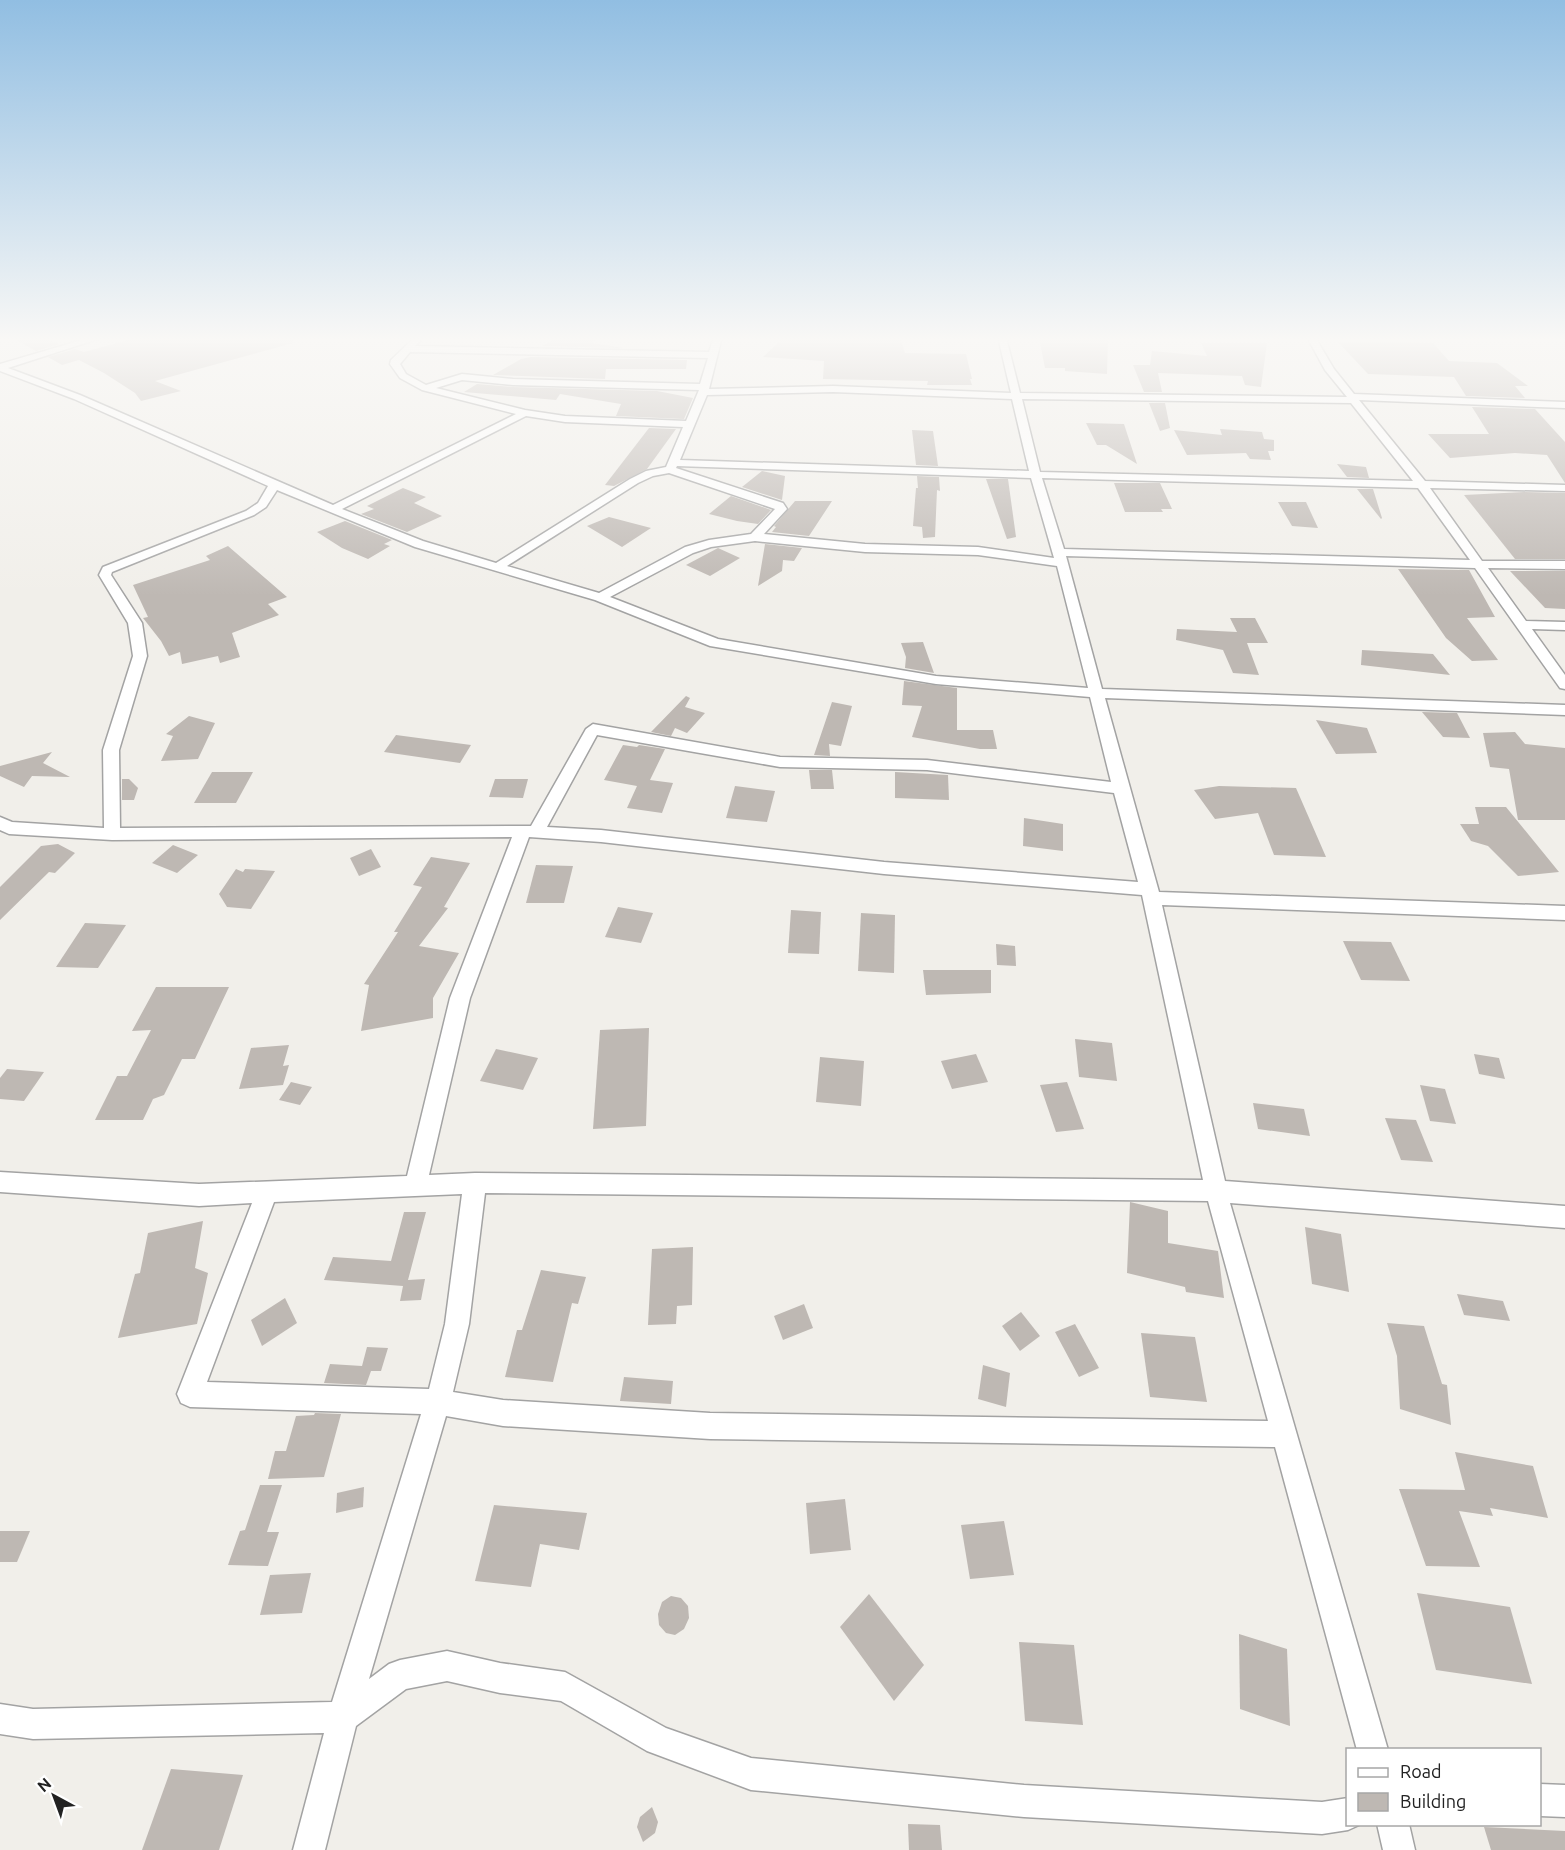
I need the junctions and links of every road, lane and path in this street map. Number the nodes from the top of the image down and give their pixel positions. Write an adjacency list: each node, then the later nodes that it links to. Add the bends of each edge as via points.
1 (138, 423): 9 (street)
2 (504, 423): 12 (street)
3 (673, 423): 6 (street)
4 (1022, 423): 8 (street)
5 (1373, 423): 10 (street)
6 (690, 424): 7 (street)
7 (672, 467): 8 (street); 13 (street, via 779,505 781,509); 17 (street, via 634,481)
8 (1035, 474): 10 (street); 14 (street)
9 (274, 485): 12 (street); 27 (street, via 262,505 250,513 107,570 105,575 135,623 140,648 111,750)
10 (1422, 485): 11 (street); 15 (street)
11 (1565, 488)
12 (333, 509): 17 (street, via 419,543)
13 (755, 537): 14 (street, via 865,548 968,550); 18 (street, via 689,550)
14 (1061, 558): 15 (street); 22 (street)
15 (1478, 564): 16 (street); 19 (street)
16 (1565, 565)
17 (497, 567): 18 (street)
18 (600, 597): 22 (street, via 715,643 936,680)
19 (1520, 625): 20 (street); 21 (street)
20 (1565, 626)
21 (1565, 685)
22 (1098, 693): 23 (street); 24 (street)
23 (1565, 710)
24 (1121, 789): 26 (street, via 927,765 780,762 593,729); 28 (street)
25 (3, 830): 27 (street)
26 (530, 831): 27 (street); 28 (street); 32 (street, via 460,998)
27 (111, 834)
28 (1151, 893): 29 (street); 33 (street)
29 (1565, 913)
30 (0, 1182): 34 (street, via 199,1195)
31 (475, 1183): 32 (street); 33 (street); 36 (street, via 457,1324)
32 (415, 1186): 34 (street)
33 (1216, 1191): 35 (street); 37 (street)
34 (267, 1192): 36 (street, via 190,1394)
35 (1565, 1216)
36 (438, 1402): 37 (street, via 503,1413 710,1426); 38 (street)
37 (1284, 1434): 40 (street)
38 (344, 1717): 39 (street, via 33,1724); 43 (street, via 400,1675 447,1666 565,1687 658,1740 751,1774 1024,1801 1322,1818); 45 (street)
39 (0, 1719)
40 (1372, 1748)
41 (1541, 1800): 42 (street)
42 (1565, 1801)
43 (1346, 1814)
44 (1393, 1826): 46 (street)
45 (309, 1850)
46 (1399, 1850)

